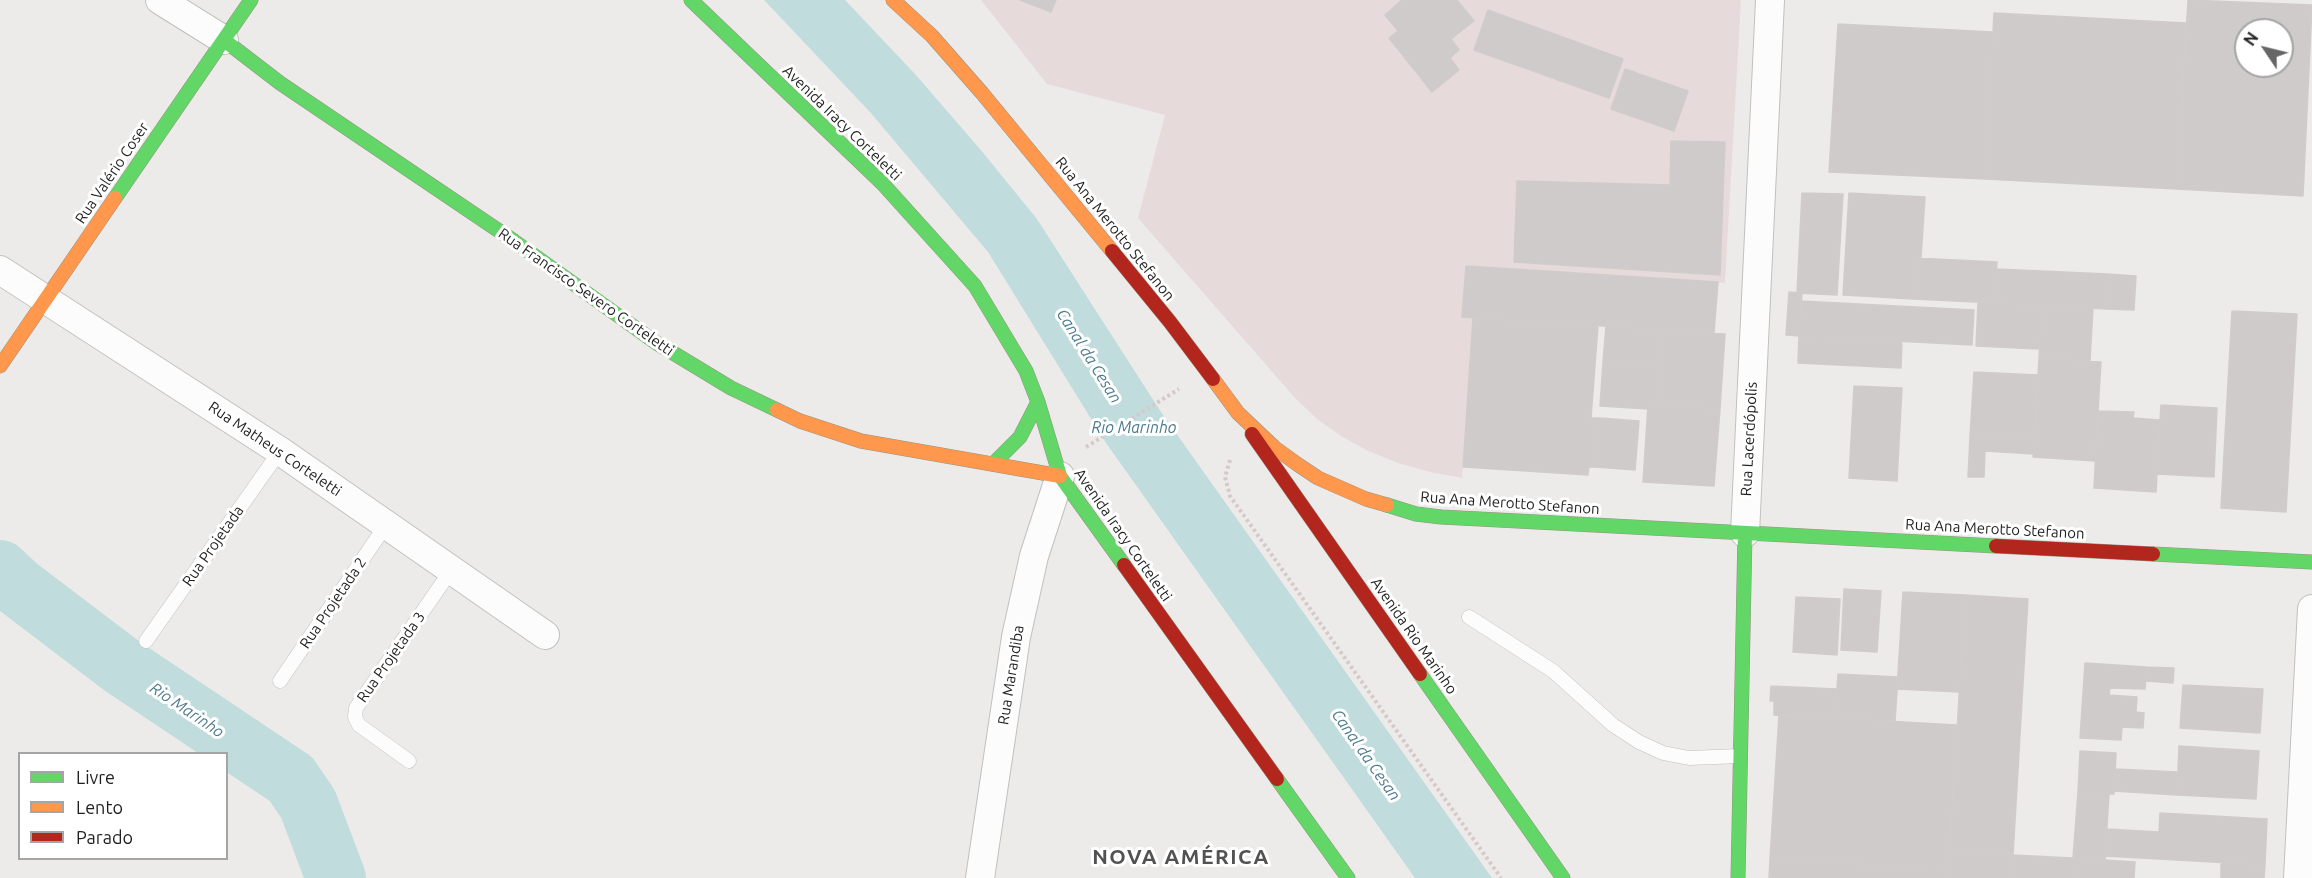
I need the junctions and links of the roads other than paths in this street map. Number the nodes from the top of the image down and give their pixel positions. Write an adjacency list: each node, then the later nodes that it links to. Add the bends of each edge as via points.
1 (160, 0): 6 (street, Rua Francisco Severo Corteletti)
2 (251, 0): 6 (street, Rua Valério Coser)
3 (691, 0): 10 (street, Avenida Iracy Corteletti, via 882,183 975,286 1026,370)
4 (893, 0): 11 (street, Rua Ana Merotto Stefanon, via 932,36 982,93 1170,322)
5 (1770, 0): 16 (street, Rua Lacerdópolis)
6 (224, 40): 8 (street, Rua Valério Coser); 13 (street, Rua Francisco Severo Corteletti, via 280,83 655,342 731,388 800,421 861,441)
7 (0, 270): 8 (street, Rua Matheus Corteletti)
8 (47, 299): 9 (street, Rua Valério Coser); 12 (street, Rua Matheus Corteletti)
9 (0, 366)
10 (1038, 402): 13 (street, via 1020,436); 14 (street, Avenida Iracy Corteletti)
11 (1238, 413): 16 (street, Rua Ana Merotto Stefanon, via 1275,448 1318,478 1366,499 1416,514); 28 (street, Avenida Rio Marinho)
12 (280, 451): 15 (street, Rua Matheus Corteletti); 22 (lane, Rua Projetada)
13 (993, 464): 14 (street, Rua Francisco Severo Corteletti)
14 (1060, 476): 26 (street, Rua Marandiba, via 1020,615); 27 (street, Avenida Iracy Corteletti)
15 (386, 525): 18 (street, Rua Matheus Corteletti); 23 (lane, Rua Projetada 2)
16 (1745, 533): 17 (street, Rua Ana Merotto Stefanon); 24 (street, Rua Lacerdópolis)
17 (2312, 562)
18 (452, 569): 21 (street, Rua Matheus Corteletti); 25 (lane, Rua Projetada 3, via 356,708 359,725)
19 (2312, 609): 30 (street)
20 (1469, 617): 24 (lane, via 1553,671 1613,725 1639,742 1663,753 1689,758)
21 (545, 635)
22 (146, 641)
23 (280, 681)
24 (1740, 756): 29 (street, Rua Lacerdópolis)
25 (409, 761)
26 (980, 878)
27 (1348, 878)
28 (1563, 878)
29 (1738, 878)
30 (2298, 878)

